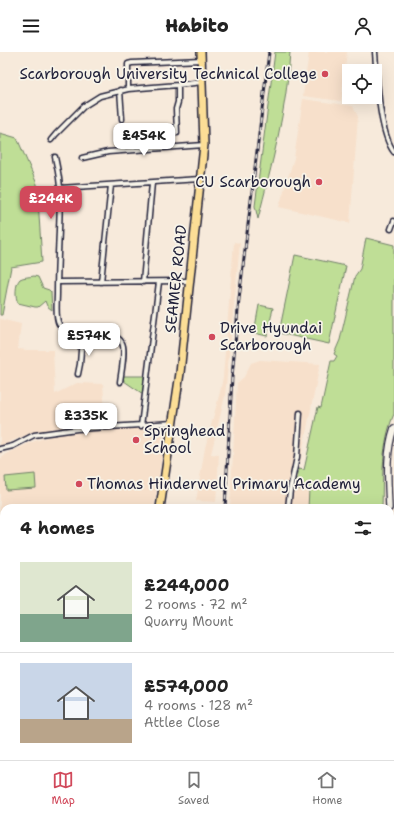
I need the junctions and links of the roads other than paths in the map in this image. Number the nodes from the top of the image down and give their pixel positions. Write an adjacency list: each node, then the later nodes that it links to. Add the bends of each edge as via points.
1 (201, 52): 3 (highway, SEAMER ROAD)
2 (375, 52): 12 (street, via 384,128)
3 (201, 60): 4 (highway, SEAMER ROAD); 6 (street, via 128,64)
4 (202, 82): 5 (street); 11 (highway, SEAMER ROAD)
5 (178, 86): 6 (street); 9 (street)
6 (128, 89): 7 (street)
7 (120, 90): 8 (street); 10 (street, via 100,96 84,106)
8 (122, 119)
9 (176, 133)
10 (51, 140)
11 (204, 145): 14 (street, via 108,152); 15 (highway, SEAMER ROAD)
12 (394, 152)
13 (55, 157): 18 (street)
14 (82, 158)
15 (200, 179): 16 (street); 21 (highway, SEAMER ROAD)
16 (152, 183): 17 (street); 24 (street)
17 (111, 185): 18 (street); 23 (street)
18 (60, 188): 22 (street)
19 (394, 221): 20 (street)
20 (391, 229)
21 (189, 281): 25 (street); 30 (highway, SEAMER ROAD)
22 (57, 282): 23 (street); 26 (street, via 58,323 69,334)
23 (101, 282): 24 (street)
24 (143, 282): 25 (street)
25 (159, 282): 31 (street)
26 (82, 337): 27 (street); 28 (street, via 108,334 117,337 122,343 123,351)
27 (78, 374)
28 (120, 382)
29 (300, 413): 35 (street, via 297,457)
30 (173, 423): 31 (street); 34 (highway, SEAMER ROAD)
31 (141, 426): 33 (street, via 77,429 34,435 13,446)
32 (394, 428): 36 (main road, via 388,458)
33 (0, 449)
34 (161, 504)
35 (288, 504)
36 (389, 504)

